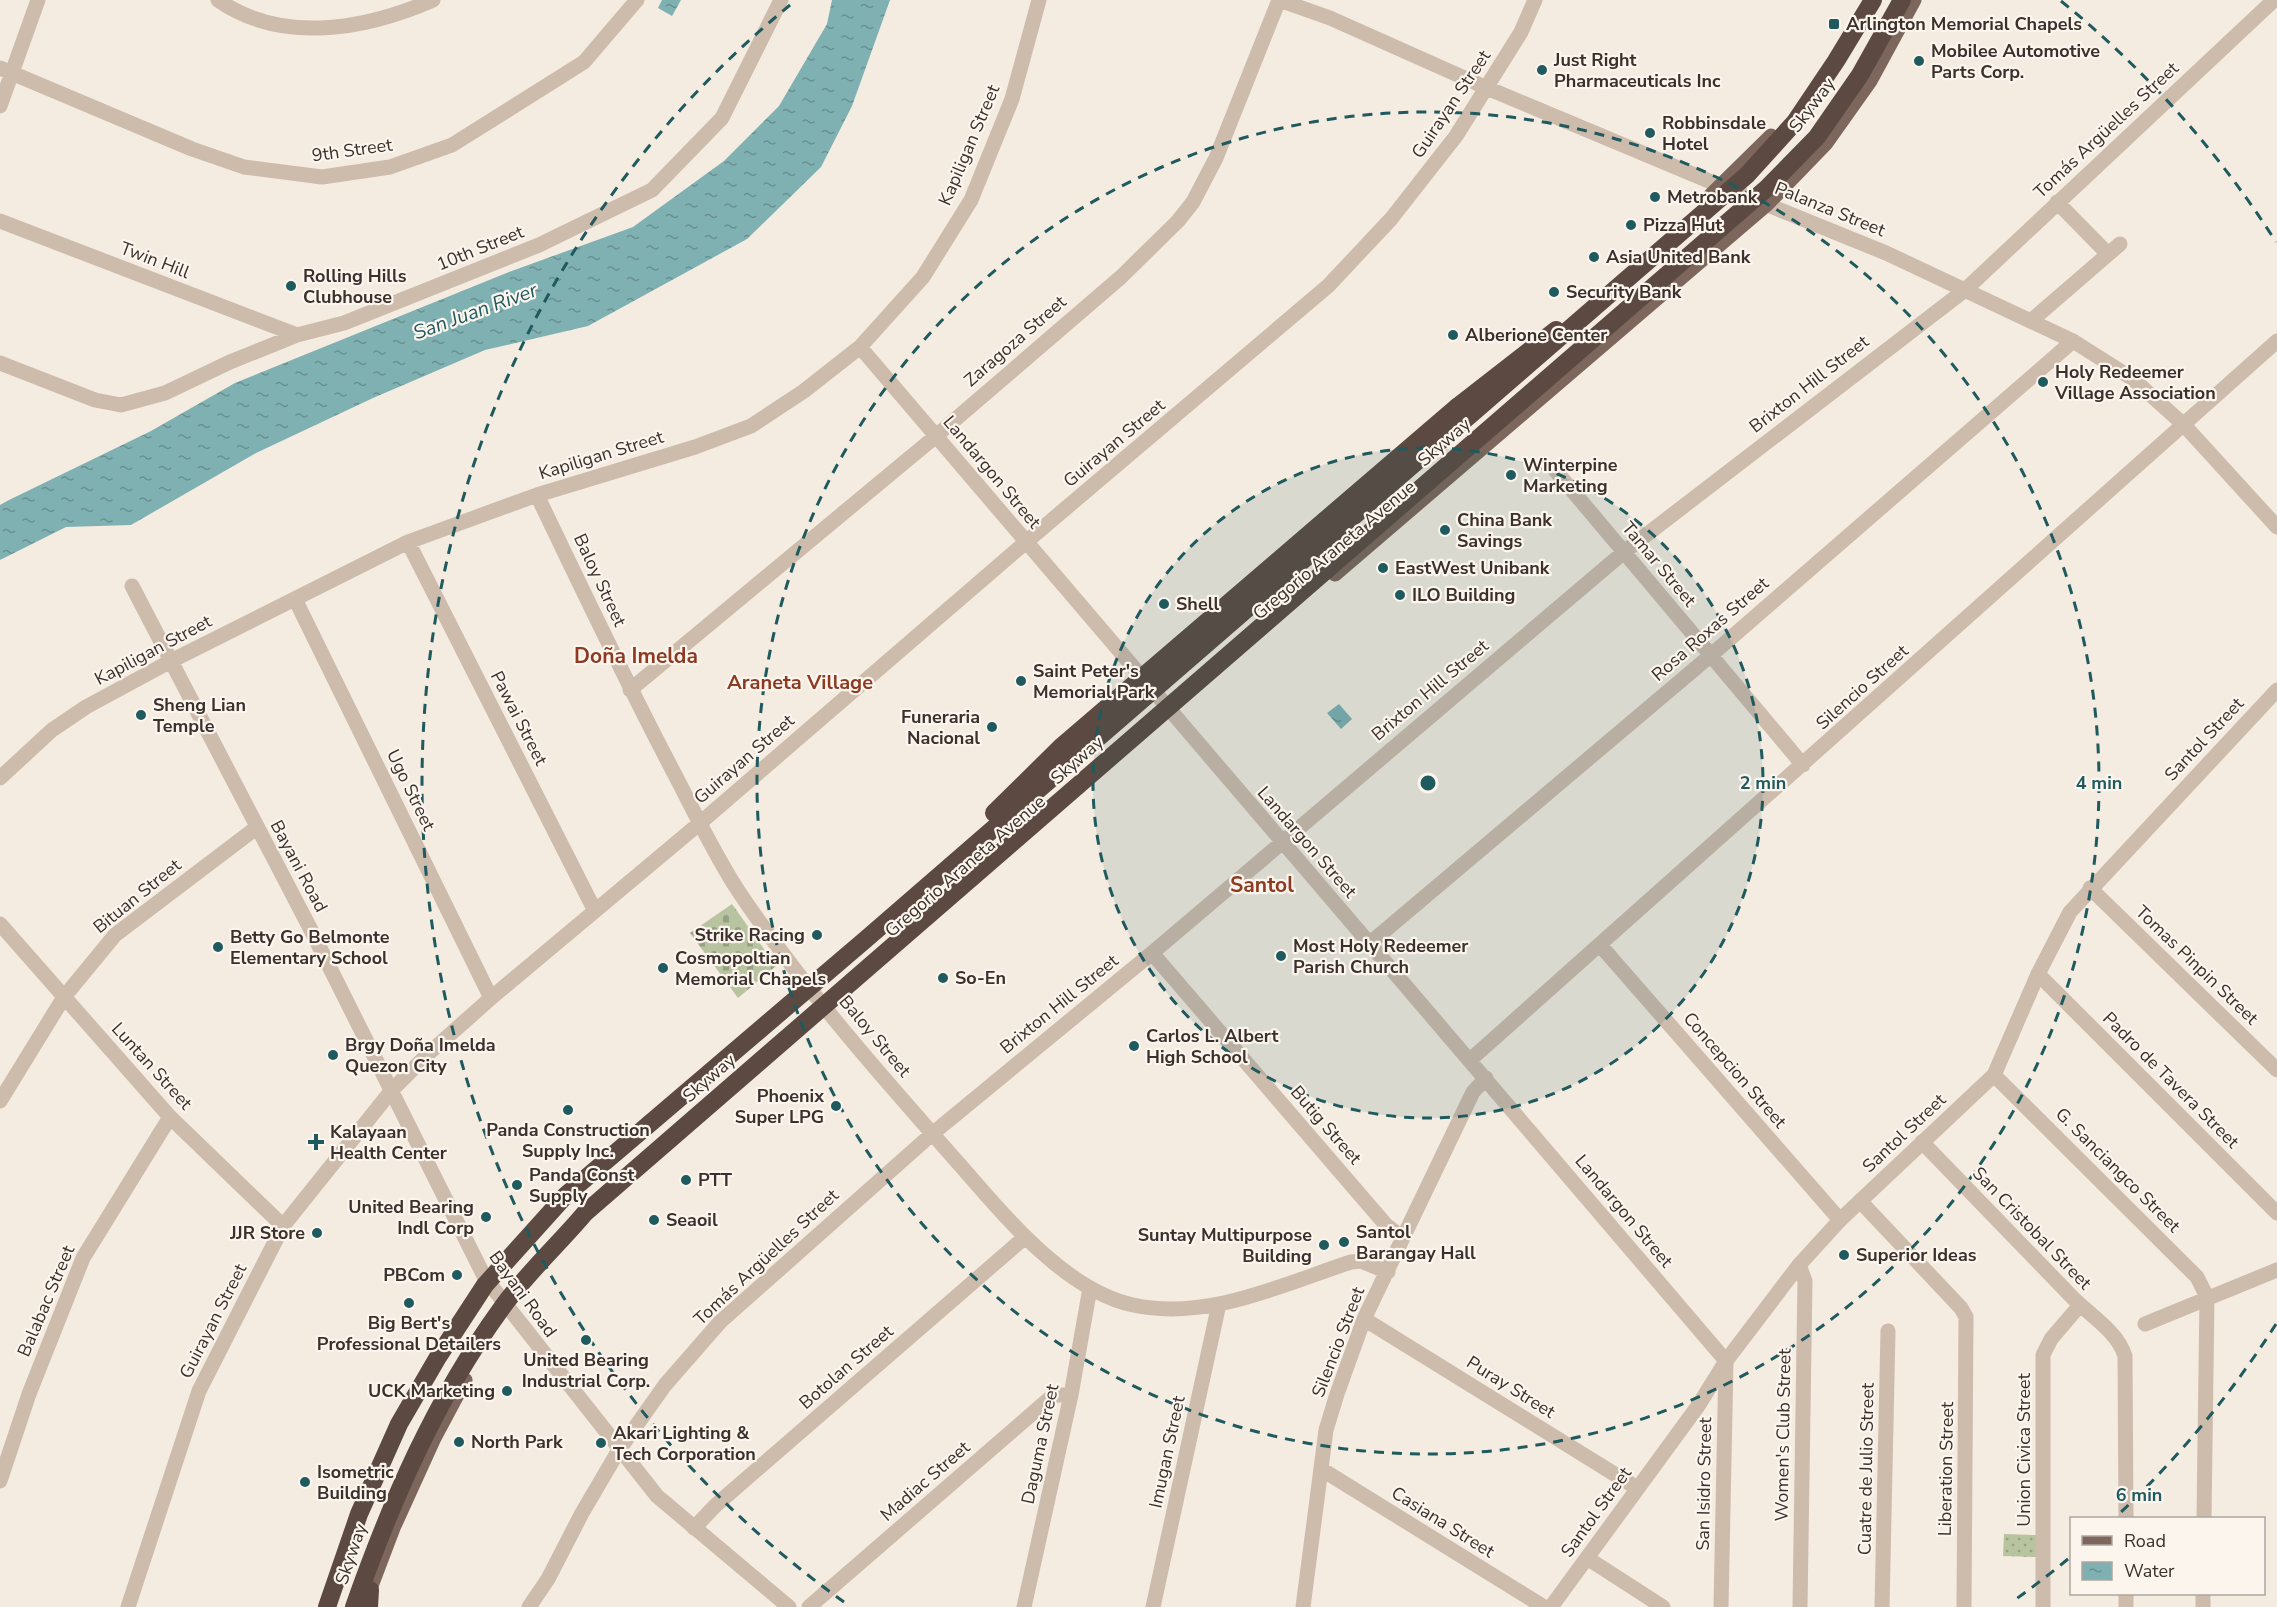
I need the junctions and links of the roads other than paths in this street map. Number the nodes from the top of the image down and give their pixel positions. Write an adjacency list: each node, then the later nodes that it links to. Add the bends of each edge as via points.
1 (38, 0): 14 (street)
2 (218, 0): 3 (street, via 246,16 301,27 352,27)
3 (433, 0)
4 (637, 0): 14 (street, 9th Street, via 584,62 453,145 390,167 322,177 244,167 192,149)
5 (781, 0): 24 (street, 10th Street, via 722,118 652,190 539,245 344,324)
6 (1039, 0): 27 (street, Kapiligan Street, via 1012,99 971,200 922,277)
7 (1279, 0): 15 (street, Palanza Street, via 1330,18); 30 (street, Zaragoza Street, via 1216,158 1194,202 1121,277)
8 (1535, 0): 15 (street, Guirayan Street, via 1521,32)
9 (1863, 0): 17 (main road, Gregorio Araneta Avenue, via 1790,118)
10 (1872, 0): 55 (highway, Skyway, bridge, via 1795,122 1747,175)
11 (1902, 0): 105 (highway, Skyway, bridge, via 1860,75 1817,137 1767,188 585,1214 502,1308 461,1370 425,1433 383,1525)
12 (1914, 0): 19 (main road, Gregorio Araneta Avenue, via 1870,81 1826,143)
13 (2274, 0): 18 (street, Tomás Argüelles Street)
14 (7, 70): 16 (street)
15 (1487, 88): 17 (street, Palanza Street); 36 (street, Guirayan Street, via 1422,182 1328,286)
16 (0, 106)
17 (1721, 186): 19 (street, Palanza Street); 22 (main road, Gregorio Araneta Avenue)
18 (2057, 202): 21 (street, Tomás Argüelles Street); 23 (street, via 2114,249)
19 (1767, 204): 21 (street, Palanza Street); 46 (main road, Gregorio Araneta Avenue)
20 (0, 221): 24 (street, Twin Hill)
21 (1965, 290): 23 (street, Palanza Street); 37 (street, Brixton Hill Street)
22 (1581, 311): 34 (main road, Gregorio Araneta Avenue); 39 (highway, bridge, via 1457,407)
23 (2032, 320): 25 (street, Palanza Street)
24 (297, 335): 28 (street, 10th Street, via 165,393 121,405 95,400)
25 (2073, 340): 29 (street, Palanza Street, via 2133,379); 41 (street, Rosa Roxas Street)
26 (2277, 341): 29 (street, Silencio Street)
27 (860, 346): 30 (street, Landargon Street); 32 (street, Kapiligan Street, via 804,391 751,426)
28 (0, 363)
29 (2184, 425): 33 (street, Palanza Street); 47 (street, Silencio Street)
30 (936, 436): 36 (street, Landargon Street); 44 (street, Zaragoza Street)
31 (1555, 470): 37 (street, Tamar Street)
32 (537, 495): 35 (street, Kapiligan Street); 44 (street, Baloy Street)
33 (2277, 526)
34 (1320, 537): 39 (highway, bridge); 43 (main road, Gregorio Araneta Avenue)
35 (408, 542): 40 (street, Kapiligan Street); 53 (street, Pawai Street)
36 (1026, 542): 43 (street, Landargon Street); 49 (street, Guirayan Street)
37 (1624, 552): 41 (street, Tamar Street); 51 (street, Brixton Hill Street)
38 (132, 586): 42 (street, Bayani Road)
39 (1239, 594): 55 (highway, bridge, via 1062,746)
40 (296, 599): 42 (street, Kapiligan Street); 62 (street, Ugo Street)
41 (1710, 656): 47 (street, Tamar Street); 56 (street, Rosa Roxas Street)
42 (171, 661): 48 (street, Kapiligan Street, via 52,730); 50 (street, Bayani Road)
43 (1148, 685): 46 (street, Landargon Street); 60 (main road, Gregorio Araneta Avenue)
44 (630, 690): 49 (street, Baloy Street)
45 (2277, 690): 52 (street, Santol Street)
46 (1172, 713): 51 (street, Landargon Street); 63 (main road, Gregorio Araneta Avenue)
47 (1803, 765): 57 (street, Silencio Street)
48 (0, 778)
49 (700, 823): 53 (street, Guirayan Street); 60 (street, Baloy Street, via 738,890)
50 (256, 828): 61 (street, Bituan Street, via 115,935); 68 (street, Bayani Road)
51 (1281, 841): 56 (street, Landargon Street); 58 (street, Brixton Hill Street)
52 (2090, 888): 59 (street, Santol Street, via 2070,912); 65 (street, Tomas Pinpin Street)
53 (595, 911): 62 (street, Guirayan Street)
54 (0, 924): 61 (street, Luntan Street)
55 (865, 940): 104 (highway, Skyway, bridge, via 566,1195 485,1286 399,1424 359,1514)
56 (1369, 944): 64 (street, Landargon Street)
57 (1600, 945): 64 (street, Silencio Street); 75 (street, Concepcion Street)
58 (1152, 953): 71 (street, Brixton Hill Street); 78 (street, Butig Street, via 1386,1225)
59 (2038, 974): 66 (street, Santol Street); 74 (street, Padro de Tavera Street)
60 (805, 981): 63 (street, Baloy Street); 82 (main road, Gregorio Araneta Avenue, via 561,1193)
61 (64, 997): 69 (street, Bituan Street); 70 (street, Luntan Street)
62 (491, 998): 68 (street, Guirayan Street)
63 (828, 1010): 71 (street, Baloy Street); 87 (main road, Gregorio Araneta Avenue, via 588,1218)
64 (1470, 1060): 67 (street, Landargon Street)
65 (2277, 1070)
66 (1994, 1075): 72 (street, Santol Street); 84 (street, G. Sanciangco Street, via 2197,1276)
67 (1486, 1078): 78 (street, Silencio Street, via 1473,1092); 91 (street, Landargon Street)
68 (392, 1090): 76 (street, Guirayan Street); 82 (street, Bayani Road)
69 (0, 1101)
70 (171, 1117): 76 (street, Luntan Street); 95 (street, Balabac Street, via 83,1258 29,1394)
71 (932, 1134): 77 (street, Baloy Street); 93 (street, Tomás Argüelles Street, via 720,1322 665,1385)
72 (1922, 1142): 73 (street, Santol Street); 86 (street, San Cristobal Street)
73 (1860, 1201): 75 (street, Santol Street); 118 (street, Liberation Street, via 1966,1317)
74 (2277, 1213)
75 (1840, 1220): 79 (street, Santol Street)
76 (283, 1226): 102 (street, Guirayan Street, via 199,1391)
77 (1024, 1238): 83 (street, Baloy Street); 99 (street, Botolan Street)
78 (1404, 1238): 81 (street, Silencio Street)
79 (1799, 1265): 91 (street, Santol Street); 116 (street, Women's Club Street, via 1805,1281)
80 (2277, 1270): 84 (street)
81 (1388, 1272): 85 (street, Baloy Street, via 1362,1261 1351,1262); 88 (street, Silencio Street)
82 (485, 1278): 87 (street, Bayani Road); 103 (main road, Gregorio Araneta Avenue, via 432,1356 394,1423 351,1513)
83 (1089, 1288): 85 (street, Baloy Street, via 1130,1304 1165,1309 1189,1310); 92 (street, Daguma Street)
84 (2207, 1297): 89 (street); 98 (street)
85 (1220, 1304): 110 (street, Imugan Street)
86 (2080, 1305): 97 (street, San Cristobal Street, via 2117,1338 2125,1356); 119 (street, Union Civica Street, via 2051,1338 2043,1355)
87 (507, 1309): 93 (street, Bayani Road); 101 (main road, Gregorio Araneta Avenue, via 434,1438 393,1528)
88 (1364, 1319): 94 (street, Silencio Street, via 1326,1430); 96 (street, Puray Street)
89 (2145, 1324)
90 (1888, 1331): 117 (street, Cuatre de Julio Street)
91 (1726, 1361): 96 (street, Santol Street); 115 (street, San Isidro Street)
92 (1071, 1395): 108 (street, Madiac Street, via 1049,1399); 109 (street, Daguma Street)
93 (619, 1450): 99 (street, Bayani Road, via 657,1496); 106 (street, Tomás Argüelles Street)
94 (1321, 1469): 111 (street, Silencio Street); 112 (street, Casiana Street)
95 (0, 1482)
96 (1637, 1488): 100 (street, Santol Street)
97 (2126, 1517)
98 (2204, 1517)
99 (694, 1528): 107 (street, Bayani Road)
100 (1587, 1558): 113 (street, Santol Street); 114 (street)
101 (367, 1601)
102 (128, 1607)
103 (320, 1607)
104 (327, 1607)
105 (354, 1607)
106 (530, 1607)
107 (789, 1607)
108 (809, 1607)
109 (1024, 1607)
110 (1153, 1607)
111 (1303, 1607)
112 (1544, 1607)
113 (1551, 1607)
114 (1663, 1607)
115 (1721, 1607)
116 (1800, 1607)
117 (1882, 1607)
118 (1964, 1607)
119 (2043, 1607)

